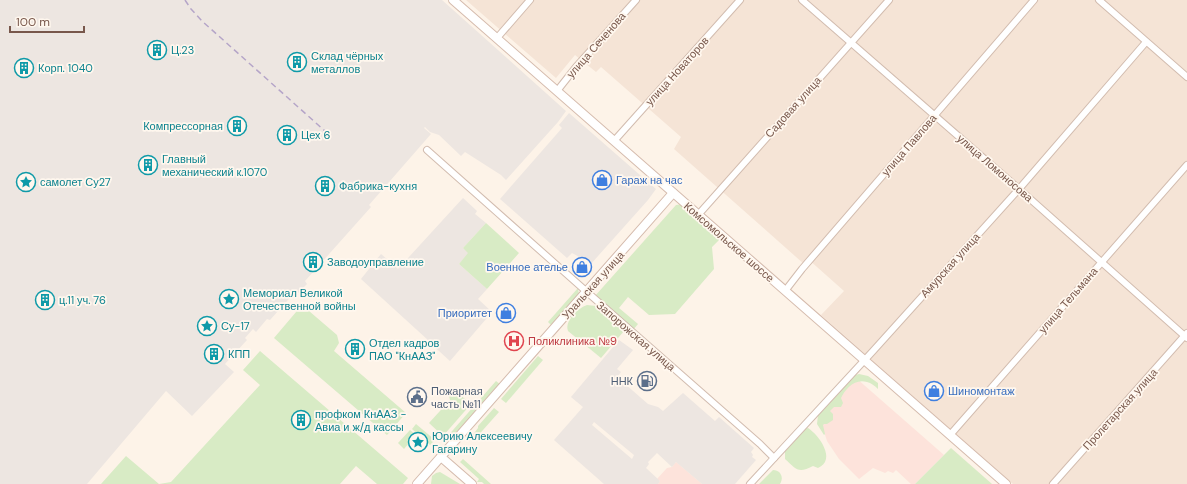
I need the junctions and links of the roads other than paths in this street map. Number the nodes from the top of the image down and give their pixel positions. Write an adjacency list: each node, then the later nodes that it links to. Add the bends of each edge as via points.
1 (453, 0): 9 (main road, Комсомольское шоссе)
2 (530, 0): 9 (street)
3 (636, 0): 13 (street, улица Сеченова)
4 (740, 0): 15 (street, улица Новаторов)
5 (802, 0): 11 (street, улица Ломоносова)
6 (888, 0): 11 (street, Садовая улица)
7 (1034, 0): 14 (street, улица Павлова)
8 (1099, 0): 10 (street)
9 (497, 38): 13 (main road, Комсомольское шоссе)
10 (1146, 42): 12 (street); 18 (street, Амурская улица)
11 (851, 43): 14 (street, улица Ломоносова); 20 (street, Садовая улица)
12 (1187, 77)
13 (557, 91): 15 (main road, Комсомольское шоссе)
14 (934, 115): 18 (street, улица Ломоносова); 22 (street, улица Павлова)
15 (614, 141): 19 (main road, Комсомольское шоссе)
16 (427, 150): 23 (street, Запорожская улица)
17 (1187, 165): 21 (street, улица Тельмана)
18 (1019, 188): 21 (street, улица Ломоносова); 25 (street, Амурская улица)
19 (673, 193): 20 (main road, Комсомольское шоссе); 23 (main road, Уральская улица)
20 (698, 215): 22 (main road, Комсомольское шоссе)
21 (1101, 261): 24 (street, улица Ломоносова); 26 (street, улица Тельмана)
22 (785, 291): 25 (main road, Комсомольское шоссе)
23 (587, 292): 27 (main road, Уральская улица); 28 (street, Запорожская улица)
24 (1186, 336): 34 (street, Пролетарская улица)
25 (864, 360): 26 (main road, Комсомольское шоссе); 28 (street, Амурская улица)
26 (950, 435): 33 (main road, Комсомольское шоссе)
27 (441, 457): 29 (main road, Уральская улица); 31 (main road)
28 (774, 458): 32 (street, Амурская улица)
29 (424, 481): 30 (main road, Уральская улица)
30 (417, 484)
31 (472, 484)
32 (750, 484)
33 (1006, 484)
34 (1053, 484)

